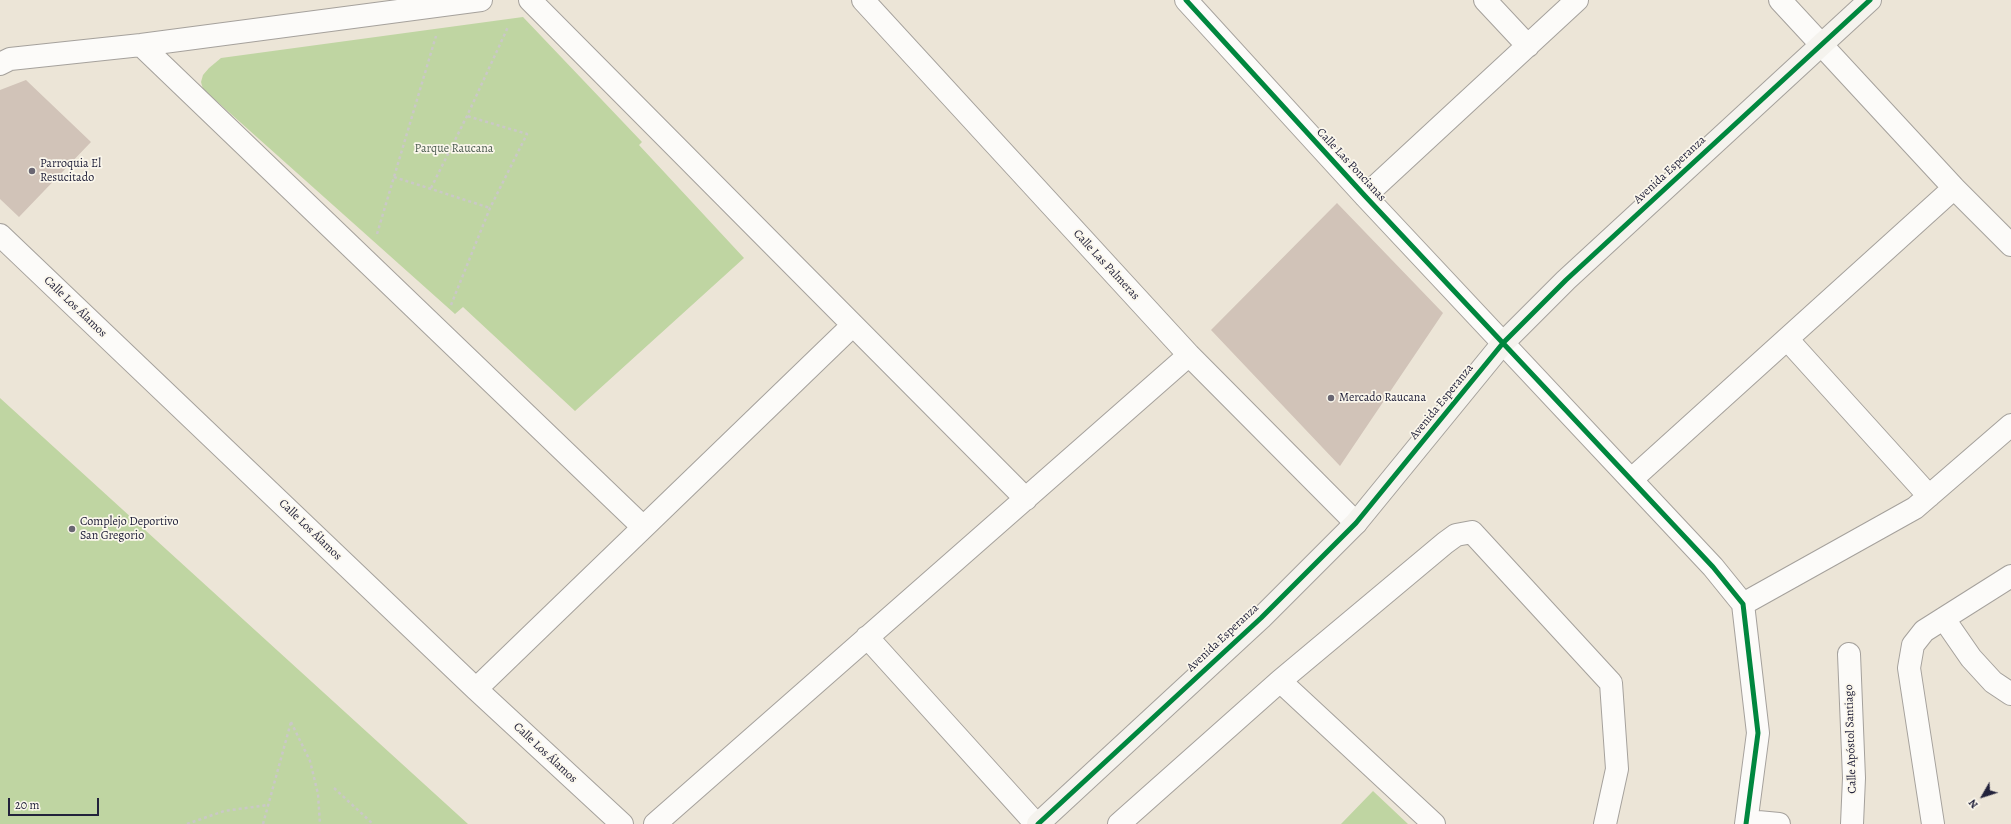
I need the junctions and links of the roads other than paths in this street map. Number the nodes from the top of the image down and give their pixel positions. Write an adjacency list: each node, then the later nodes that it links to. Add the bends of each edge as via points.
1 (481, 0): 10 (street)
2 (530, 0): 17 (street)
3 (863, 0): 20 (street, Calle Las Palmeras)
4 (1186, 0): 14 (street, Calle Las Poncianas)
5 (1485, 0): 11 (street)
6 (1577, 0): 11 (street)
7 (1780, 0): 9 (street)
8 (1870, 0): 9 (street, Avenida Esperanza)
9 (1822, 44): 13 (street); 19 (street, Avenida Esperanza, via 1566,280)
10 (141, 45): 12 (street, via 10,59); 26 (street)
11 (1528, 46): 14 (street)
12 (0, 64)
13 (1954, 188): 16 (street); 18 (street)
14 (1365, 196): 19 (street, Calle Las Poncianas)
15 (0, 235): 33 (street, Calle Los Álamos)
16 (2011, 245)
17 (853, 325): 24 (street); 26 (street)
18 (1787, 340): 22 (street); 23 (street)
19 (1503, 343): 22 (street, Calle Las Poncianas); 25 (street, Avenida Esperanza)
20 (1189, 355): 24 (street); 25 (street, Calle Las Palmeras)
21 (2011, 426): 23 (street)
22 (1632, 479): 28 (street, Calle Las Poncianas, via 1713,567)
23 (1929, 496): 28 (street, via 1915,508)
24 (1026, 499): 30 (street)
25 (1356, 524): 38 (street, Avenida Esperanza, via 1261,618)
26 (643, 527): 33 (street)
27 (2011, 576): 29 (street)
28 (1743, 604): 35 (street, via 1758,733)
29 (1944, 619): 34 (street, via 1971,658 1993,682); 44 (street, via 1924,631 1913,645 1909,668)
30 (867, 637): 37 (street); 38 (street)
31 (1849, 654): 43 (street, Calle Apóstol Santiago, via 1854,778)
32 (1280, 681): 39 (street); 40 (street); 41 (street, via 1445,543 1456,535 1472,532 1611,683 1617,769)
33 (476, 689): 36 (street, Calle Los Álamos)
34 (2011, 694)
35 (1747, 823): 42 (street)
36 (622, 824)
37 (655, 824)
38 (1037, 824)
39 (1118, 824)
40 (1434, 824)
41 (1605, 824)
42 (1779, 824)
43 (1852, 824)
44 (1933, 824)

